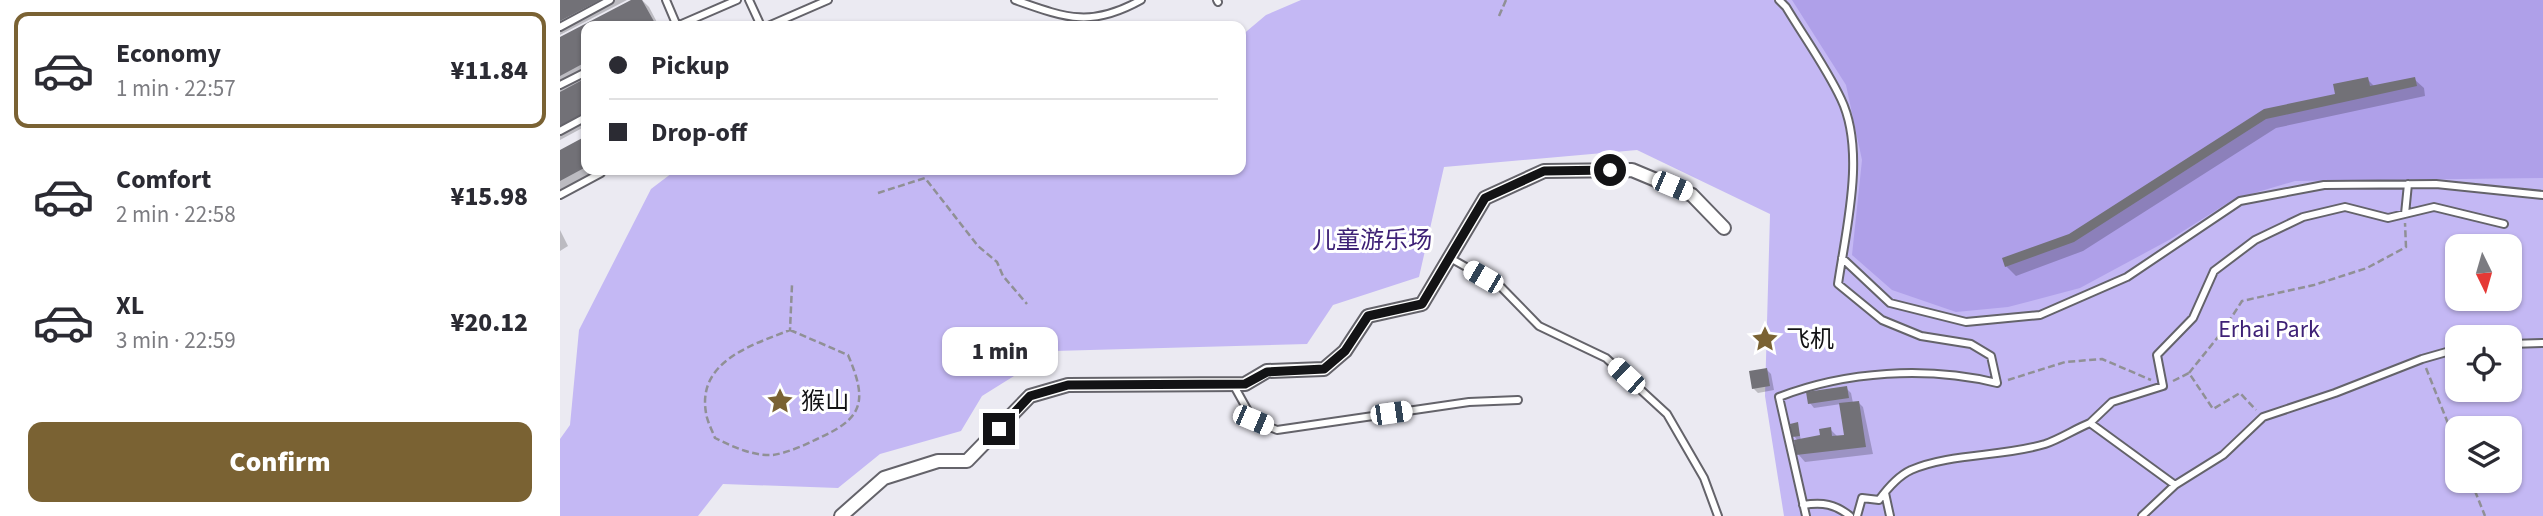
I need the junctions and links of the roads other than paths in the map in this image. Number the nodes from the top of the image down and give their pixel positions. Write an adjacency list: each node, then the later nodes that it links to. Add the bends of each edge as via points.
1 (610, 0): 13 (lane)
2 (666, 0): 9 (lane)
3 (737, 0): 10 (lane)
4 (749, 0): 11 (lane)
5 (828, 0): 12 (lane)
6 (1015, 0): 7 (lane, via 1082,19 1100,17)
7 (1141, 0)
8 (1779, 0): 26 (lane, via 1842,100 1853,140)
9 (675, 21)
10 (689, 21)
11 (759, 21)
12 (780, 21)
13 (560, 27)
14 (581, 74): 15 (lane)
15 (560, 85)
16 (581, 120): 17 (lane)
17 (560, 131)
18 (597, 175): 20 (lane)
19 (2408, 184): 21 (lane); 22 (lane); 26 (lane, via 2324,185 2240,201 2127,277 2040,315 1966,322 1890,303)
20 (560, 195)
21 (2543, 195)
22 (2405, 214): 23 (lane, via 2434,207); 32 (lane, via 2388,218 2345,207 2304,217 2255,240 2214,271 2193,318 2157,355 2163,386 2112,402)
23 (2504, 224)
24 (1724, 228): 25 (street, via 1692,195 1632,170 1544,171 1485,198)
25 (1450, 258): 30 (street, via 1422,304 1368,316 1345,351 1324,369 1267,372 1245,384); 37 (lane, via 1500,286 1539,326 1606,358 1667,414 1704,478)
26 (1842, 258): 35 (lane, via 1838,284 1882,320 1921,336 1970,344 1991,356 1997,383 1961,375 1877,375 1811,384 1779,397)
27 (2543, 343): 28 (lane)
28 (2522, 344)
29 (2445, 352): 33 (lane, via 2263,417 2223,455)
30 (1233, 384): 31 (lane, via 1253,420 1277,430 1469,402); 36 (street, via 1068,385 1030,396 968,461 938,461 884,478)
31 (1518, 400)
32 (2090, 422): 33 (lane); 34 (lane, via 2046,443 1909,471)
33 (2175, 485): 42 (lane)
34 (1885, 493): 40 (lane, via 1879,500 1862,498); 41 (lane)
35 (1803, 505): 38 (lane); 39 (lane, via 1822,502)
36 (841, 516)
37 (1718, 516)
38 (1806, 516)
39 (1850, 516)
40 (1857, 516)
41 (1890, 516)
42 (2142, 516)

